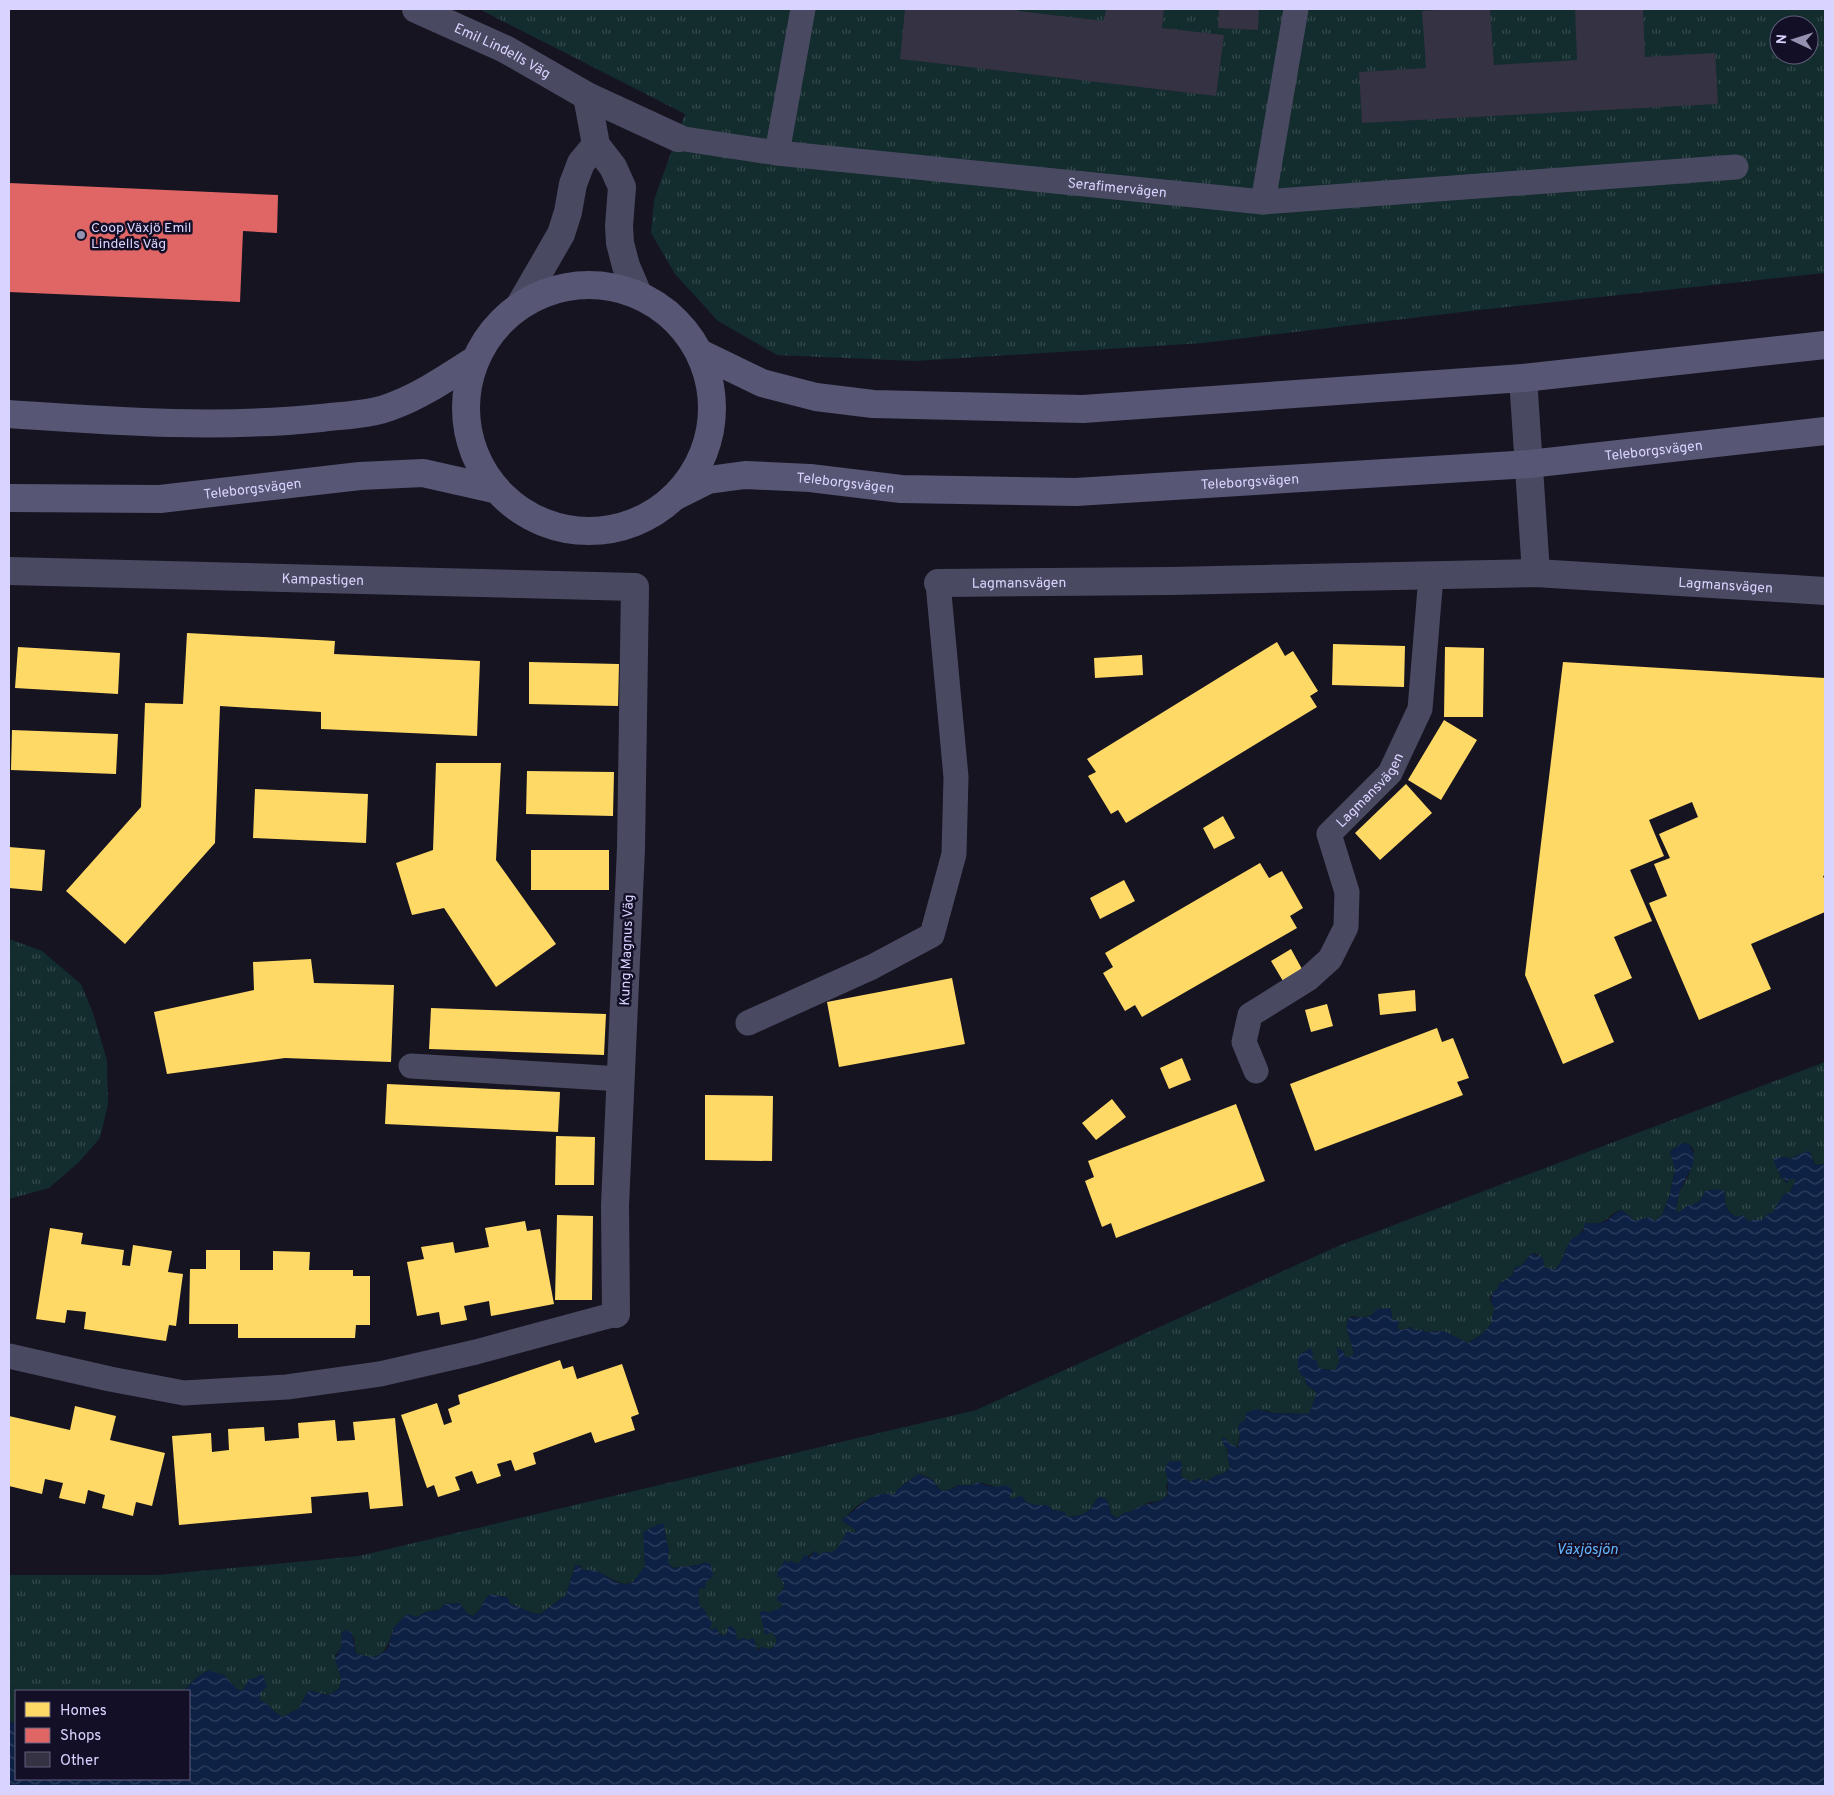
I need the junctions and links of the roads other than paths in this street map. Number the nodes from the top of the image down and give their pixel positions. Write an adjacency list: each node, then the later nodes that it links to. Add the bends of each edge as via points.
1 (416, 9): 4 (street, Emil Lindells Väg, via 505,49)
2 (803, 9): 7 (lane)
3 (1296, 9): 9 (lane)
4 (587, 96): 5 (street, Emil Lindells Väg); 6 (street)
5 (678, 138): 7 (lane, Serafimervägen)
6 (596, 145): 10 (street, via 613,167 622,187 620,243); 11 (street, via 582,163 573,184 561,234)
7 (777, 153): 9 (lane, Serafimervägen)
8 (1736, 167): 9 (lane, Serafimervägen)
9 (1263, 202)
10 (638, 294): 11 (main road, via 608,285 577,284 547,291); 13 (main road, via 663,309 684,328)
11 (520, 305): 14 (main road, via 501,320)
12 (1825, 345): 15 (main road)
13 (700, 353): 15 (main road, via 762,383 816,397 874,404 1083,409); 20 (main road, via 710,382 713,413 708,444 695,472)
14 (475, 360): 16 (main road, via 395,406 343,416 248,423 111,421); 19 (main road, via 465,393 466,427 476,460)
15 (1523, 378): 18 (street)
16 (9, 414)
17 (1825, 431): 18 (main road, Teleborgsvägen)
18 (1529, 464): 20 (main road, Teleborgsvägen, via 1076,492 901,489 810,478 744,475 708,480); 23 (street)
19 (494, 488): 20 (main road, via 516,508 541,523 569,530 598,532 627,526 653,514); 21 (main road, Teleborgsvägen, via 423,473 360,476 160,498)
20 (676, 496)
21 (9, 498)
22 (9, 571): 26 (street, Kampastigen)
23 (1536, 573): 24 (street, Lagmansvägen); 27 (street, Lagmansvägen)
24 (1431, 576): 25 (street, Lagmansvägen); 30 (lane, Lagmansvägen, via 1420,708 1390,773 1329,834 1347,892 1346,927 1330,959 1308,979 1250,1016 1244,1042)
25 (938, 583): 28 (lane, via 956,786 954,854 932,935)
26 (635, 586): 31 (street, Kung Magnus Väg, via 631,848)
27 (1825, 591)
28 (748, 1024)
29 (411, 1066): 31 (lane)
30 (1256, 1071)
31 (621, 1079): 32 (street, Kung Magnus Väg, via 615,1205)
32 (616, 1314): 33 (lane, via 380,1374 287,1387 184,1393)
33 (9, 1356)

